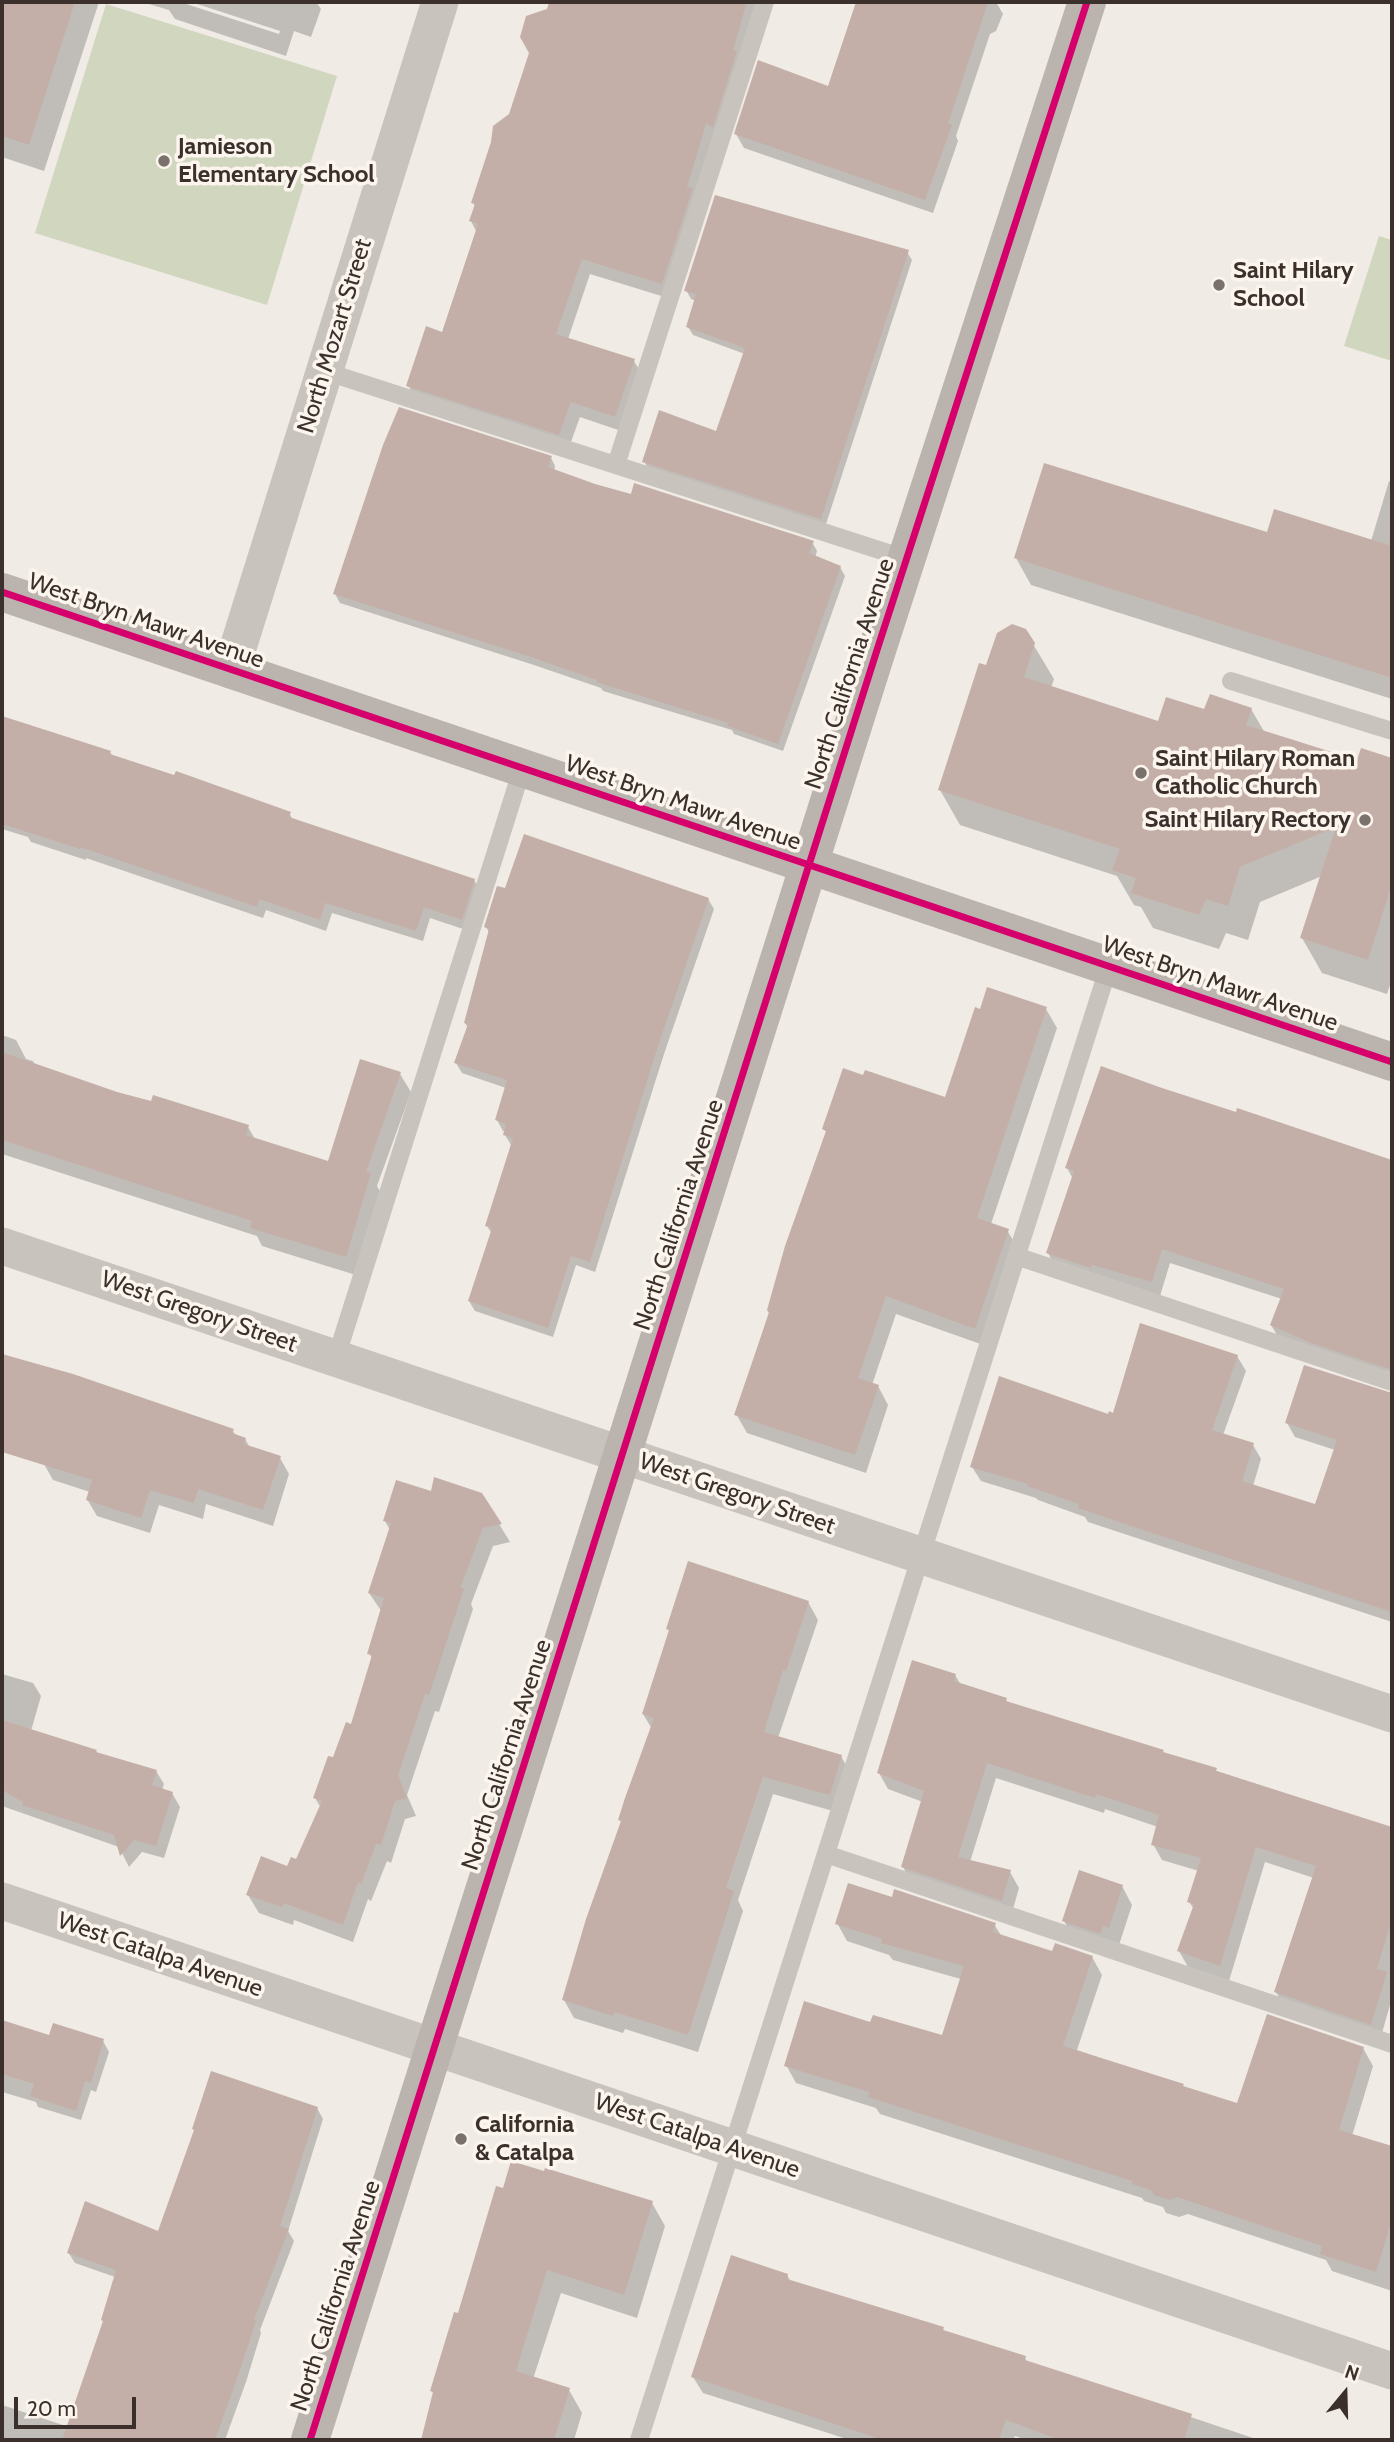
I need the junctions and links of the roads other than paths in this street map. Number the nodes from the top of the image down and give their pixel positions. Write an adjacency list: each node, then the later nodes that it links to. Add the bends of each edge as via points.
1 (440, 2): 4 (street, North Mozart Street)
2 (765, 2): 5 (lane)
3 (1087, 2): 6 (main road, North California Avenue)
4 (324, 371): 5 (lane); 8 (street, North Mozart Street)
5 (616, 465): 6 (lane)
6 (907, 559): 12 (main road, North California Avenue)
7 (2, 592): 8 (main road, West Bryn Mawr Avenue)
8 (231, 670): 11 (main road, West Bryn Mawr Avenue)
9 (1231, 681): 10 (lane)
10 (1392, 731)
11 (522, 769): 12 (main road, West Bryn Mawr Avenue); 17 (lane)
12 (809, 866): 13 (main road, West Bryn Mawr Avenue); 19 (main road, North California Avenue)
13 (1109, 967): 14 (main road, West Bryn Mawr Avenue); 16 (lane)
14 (1392, 1062)
15 (2, 1245): 17 (street, West Gregory Street)
16 (1016, 1256): 18 (lane); 20 (lane)
17 (336, 1358): 19 (street, West Gregory Street)
18 (1392, 1382)
19 (623, 1456): 20 (street, West Gregory Street); 25 (main road, North California Avenue)
20 (921, 1556): 21 (street, West Gregory Street); 22 (lane)
21 (1392, 1714)
22 (826, 1854): 24 (lane); 26 (lane)
23 (2, 1901): 25 (street, West Catalpa Avenue)
24 (1392, 2044)
25 (435, 2047): 26 (street, West Catalpa Avenue); 28 (main road, North California Avenue)
26 (732, 2148): 27 (street, West Catalpa Avenue); 29 (lane)
27 (1392, 2371)
28 (310, 2440)
29 (639, 2440)

